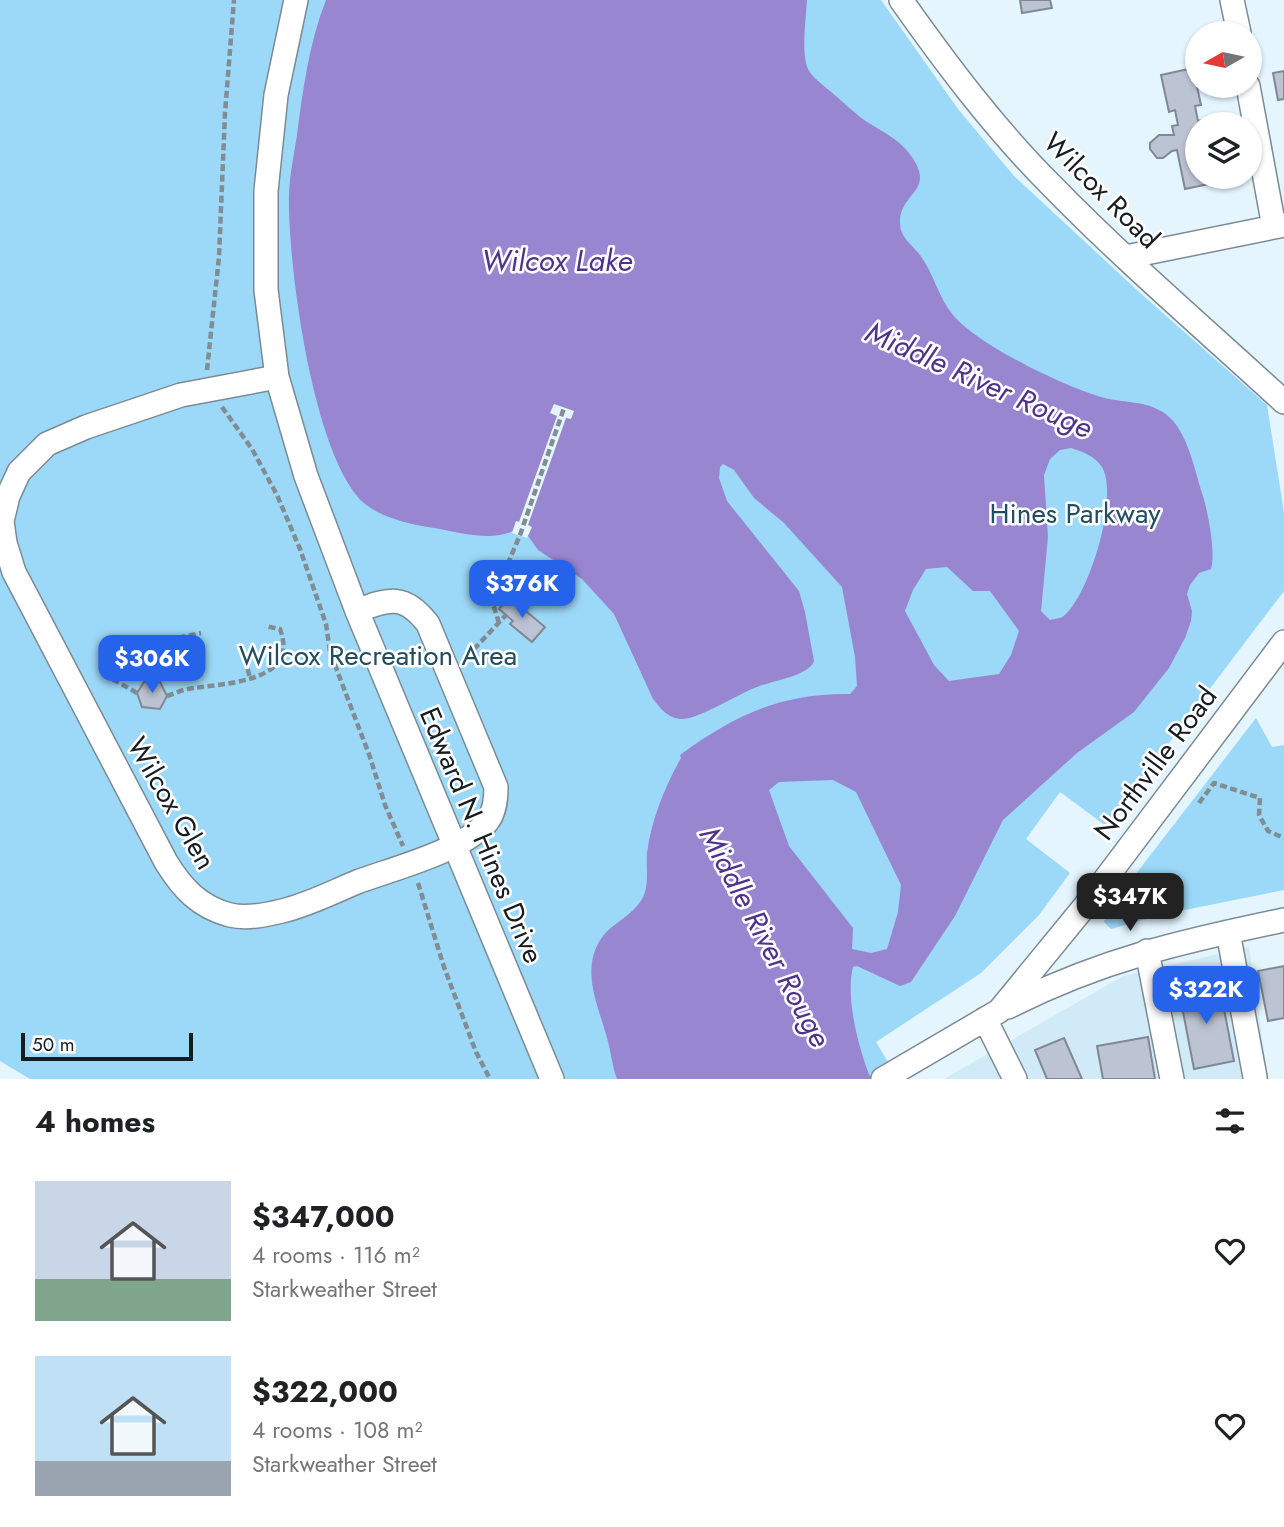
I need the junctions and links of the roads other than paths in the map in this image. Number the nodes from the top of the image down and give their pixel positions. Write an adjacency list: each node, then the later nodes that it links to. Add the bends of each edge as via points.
1 (296, 0): 8 (street, Edward N. Hines Drive, via 276,95 266,191 266,290)
2 (901, 0): 7 (street, Wilcox Road, via 990,118 1050,185)
3 (1233, 0): 4 (street)
4 (1236, 21)
5 (1251, 98): 6 (street)
6 (1279, 226): 7 (street)
7 (1126, 257): 9 (street, Wilcox Road)
8 (277, 377): 10 (street, Edward N. Hines Drive, via 306,476); 12 (street, Wilcox Glen, via 181,395 47,443 19,472 8,496 2,522 14,572 166,862 195,899 232,915 276,912)
9 (1284, 402)
10 (357, 611): 12 (street, Edward N. Hines Drive); 12 (street, Wilcox Glen, via 393,600 418,611 446,666 496,787 488,821)
11 (1284, 642): 16 (street, Northville Road, via 1085,906)
12 (454, 845): 18 (street, Edward N. Hines Drive)
13 (1284, 920): 14 (street)
14 (1228, 932): 15 (street); 17 (street)
15 (1147, 951): 16 (street, via 1074,975); 21 (street)
16 (992, 1015): 19 (street, Northville Road); 20 (street)
17 (1255, 1077)
18 (552, 1079)
19 (883, 1079)
20 (1015, 1079)
21 (1172, 1079)

